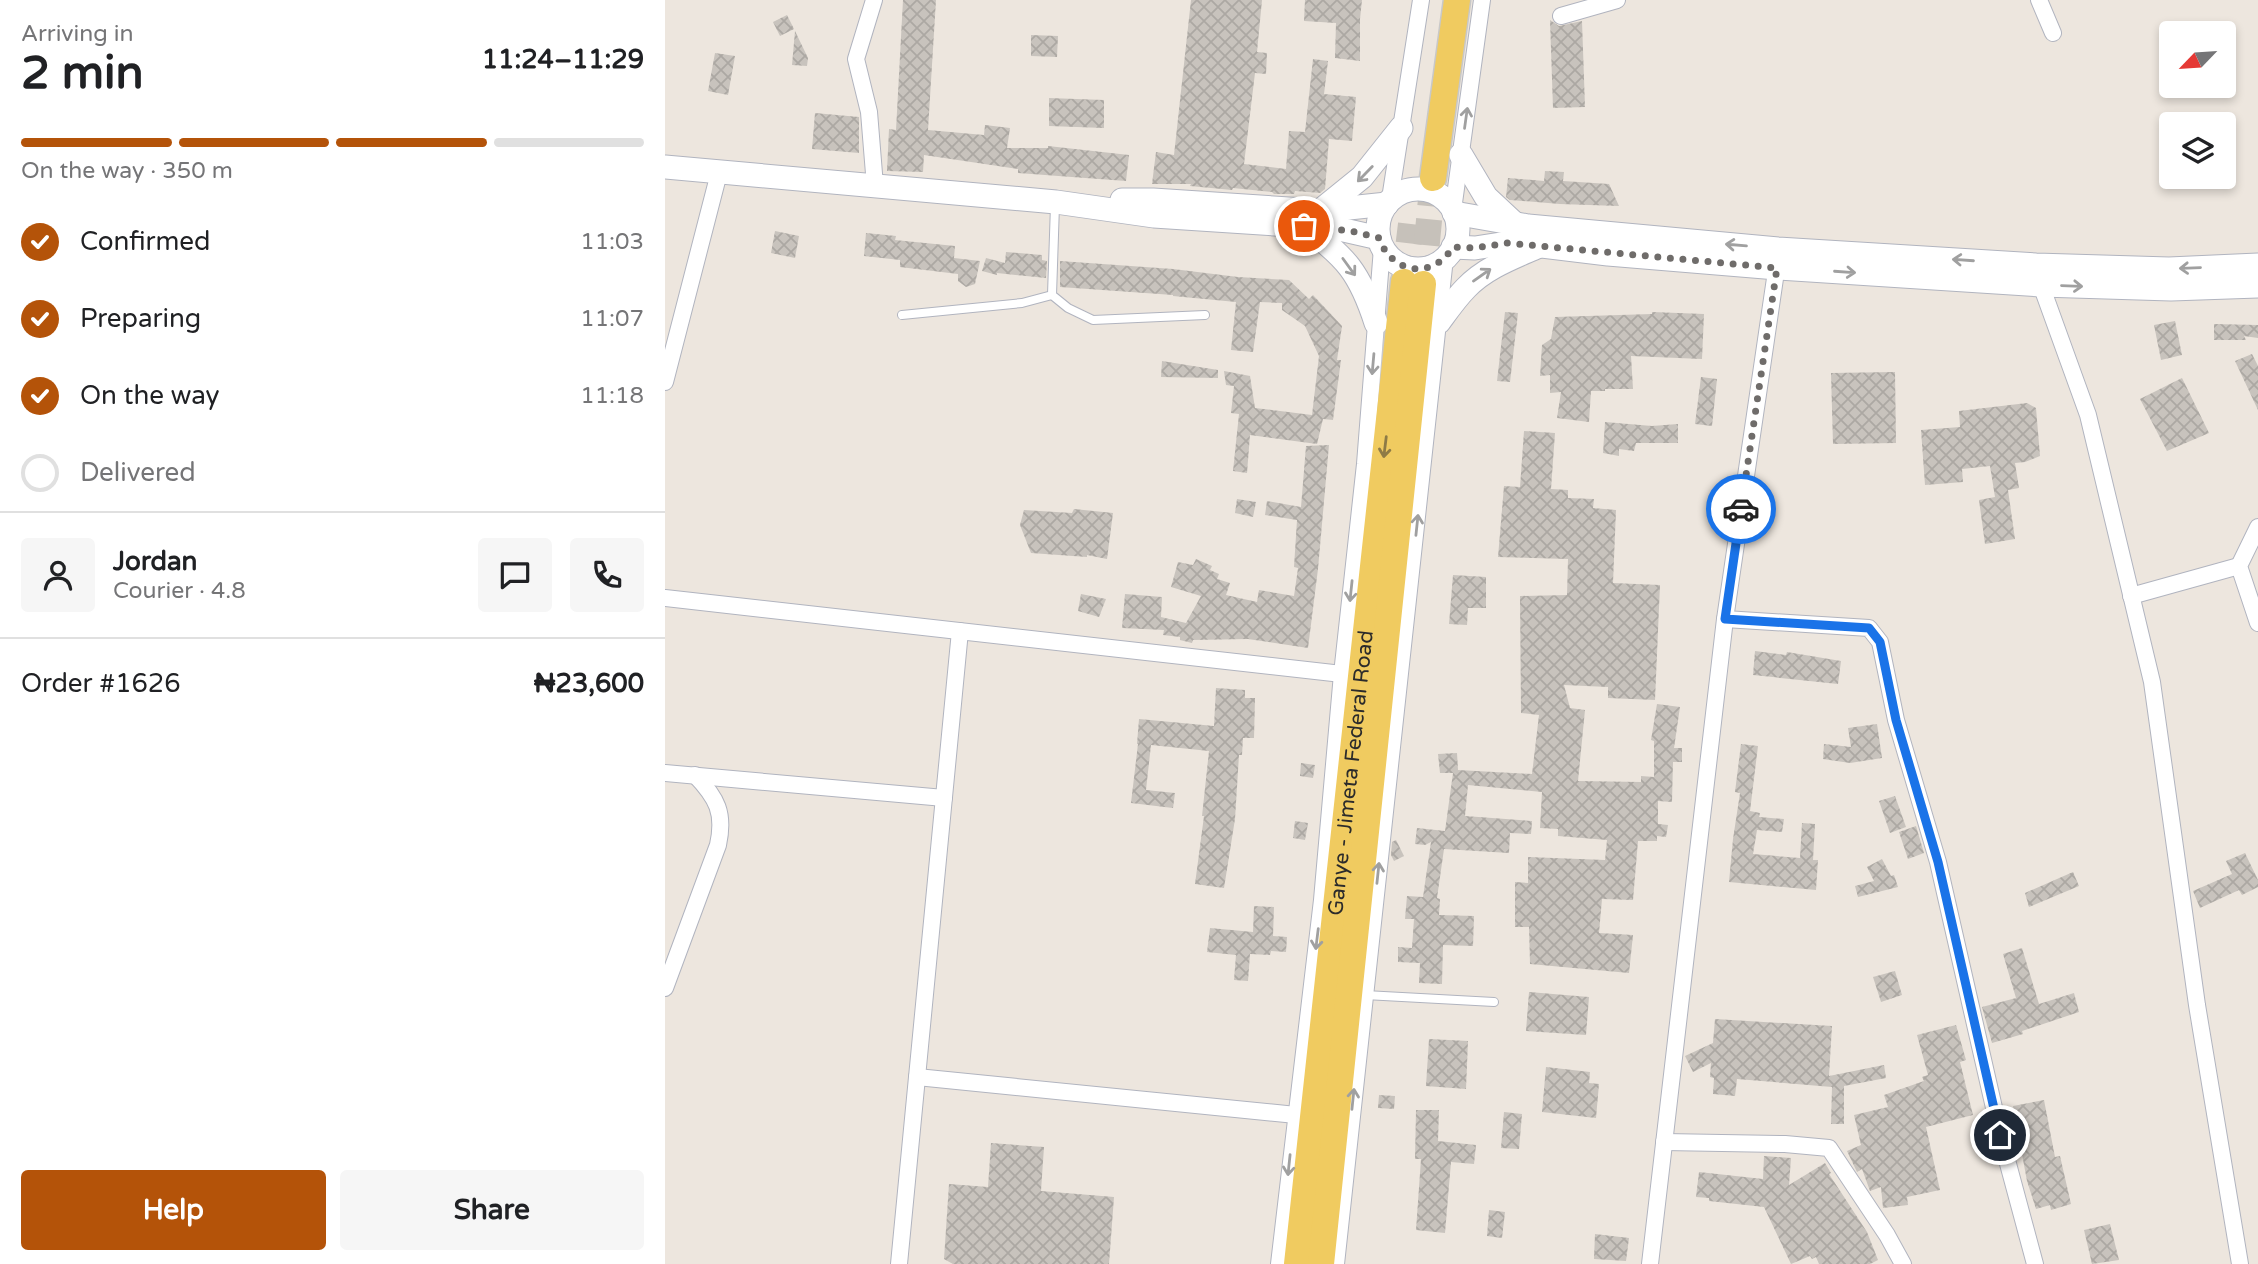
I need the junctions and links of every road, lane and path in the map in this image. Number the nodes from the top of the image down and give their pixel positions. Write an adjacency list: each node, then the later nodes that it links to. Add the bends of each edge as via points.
1 (874, 0): 14 (street, via 856,59 869,112)
2 (1421, 0): 10 (street)
3 (1440, 0): 4 (main road, via 1425,177)
4 (1457, 0)
5 (1482, 0): 11 (street, one-way to 5)
6 (1617, 0): 8 (street)
7 (2039, 0): 9 (street)
8 (1561, 16)
9 (2053, 33)
10 (1401, 128): 15 (street); 18 (main road, one-way to 18, via 1363,177)
11 (1461, 155): 17 (street); 19 (main road, via 1486,197)
12 (665, 167): 13 (main road)
13 (719, 173): 14 (main road); 32 (street)
14 (875, 186): 16 (main road)
15 (1389, 201): 17 (main road, via 1419,188 1439,195); 18 (main road); 20 (main road, via 1379,217)
16 (1055, 202): 18 (main road, via 1154,216); 27 (lane)
17 (1454, 211): 19 (main road); 22 (main road, via 1458,230)
18 (1312, 218): 20 (main road); 31 (main road, one-way to 31, via 1366,292)
19 (1516, 225): 23 (main road, one-way to 19)
20 (1381, 243): 22 (main road, via 1388,256 1406,267 1427,268); 31 (street)
21 (1539, 246): 22 (main road, via 1507,243); 23 (main road, via 1608,254); 30 (main road, one-way to 21, via 1473,281)
22 (1449, 253): 30 (street)
23 (1778, 259): 24 (main road, one-way to 23, via 2168,269); 25 (main road, one-way to 25); 37 (street)
24 (2258, 265)
25 (2041, 285): 26 (main road, one-way to 26); 35 (street, via 2088,415)
26 (2258, 286)
27 (1052, 295): 28 (lane, via 1022,303); 29 (lane, via 1093,320)
28 (902, 315)
29 (1205, 315)
30 (1439, 322): 45 (street, one-way to 30)
31 (1376, 323): 40 (street, one-way to 40)
32 (665, 382)
33 (2258, 527): 34 (street)
34 (2239, 566): 35 (street); 38 (street)
35 (2131, 596): 58 (street, via 2152,682 2197,1005)
36 (665, 598): 39 (street)
37 (1725, 619): 49 (street); 57 (street, via 1869,628 1880,642)
38 (2258, 623)
39 (960, 631): 40 (street); 43 (street)
40 (1342, 674): 48 (street, one-way to 48, via 1322,901)
41 (665, 773): 42 (street)
42 (695, 775): 43 (street); 44 (street, via 719,807 721,828)
43 (944, 798): 47 (street)
44 (665, 988)
45 (1365, 995): 46 (lane); 54 (street, one-way to 45)
46 (1494, 1002)
47 (917, 1077): 48 (street); 50 (street)
48 (1296, 1115): 51 (street, one-way to 51)
49 (1664, 1142): 55 (street); 56 (street, via 1829,1148)
50 (899, 1264)
51 (1279, 1264)
52 (1297, 1264): 53 (main road, Ganye - Jimeta Federal Road, one-way to 52, via 1413,283)
53 (1321, 1264)
54 (1336, 1264)
55 (1650, 1264)
56 (1903, 1264)
57 (2035, 1264)
58 (2240, 1264)

